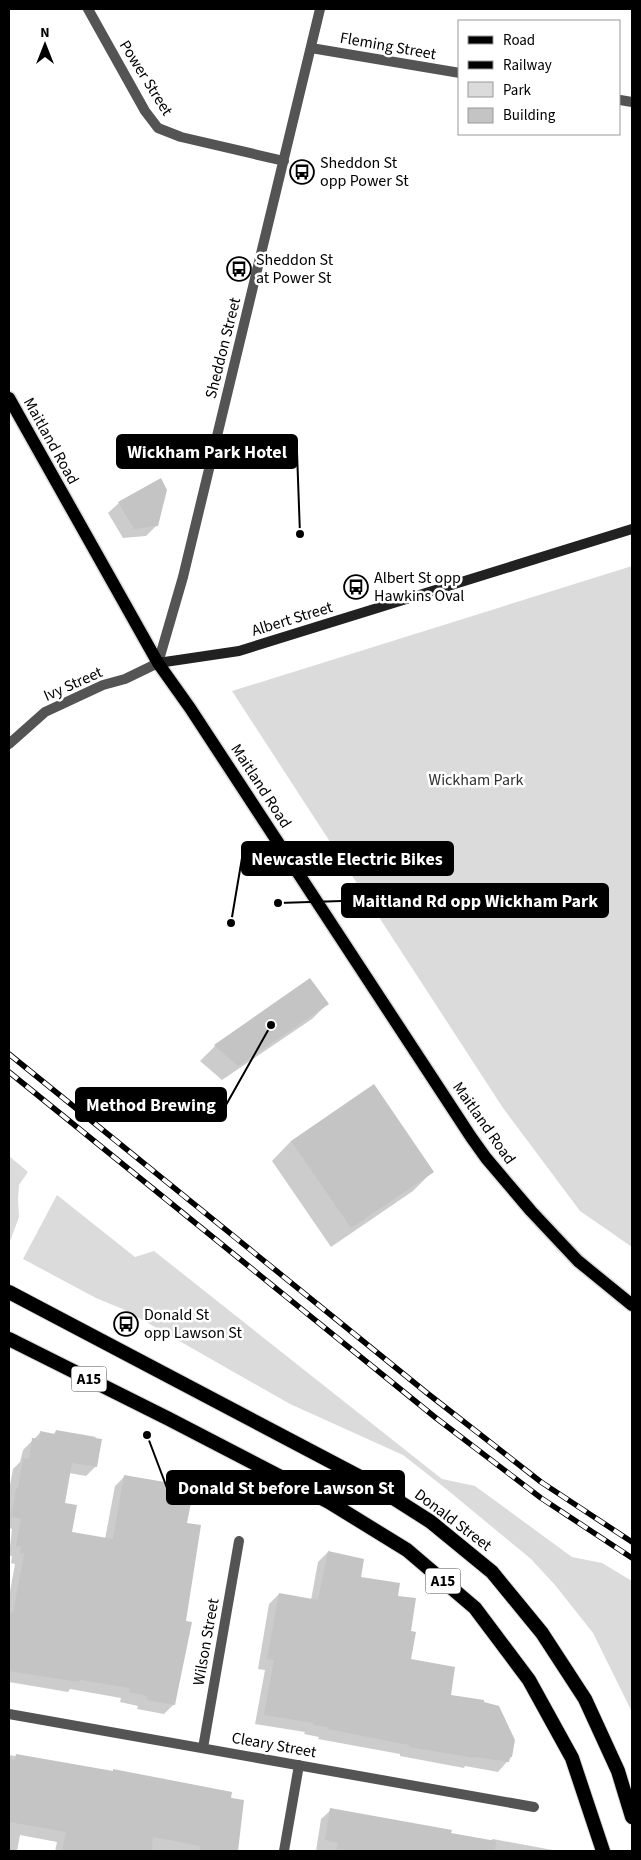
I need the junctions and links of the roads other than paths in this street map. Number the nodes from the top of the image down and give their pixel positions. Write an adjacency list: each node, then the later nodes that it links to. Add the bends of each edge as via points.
1 (88, 9): 5 (street, Power Street, via 145,111 158,128 181,137)
2 (320, 9): 3 (street, Sheddon Street)
3 (311, 48): 4 (street, Fleming Street); 5 (street, Sheddon Street)
4 (458, 73)
5 (284, 161): 8 (street, Sheddon Street, via 185,567)
6 (9, 398): 8 (main road, Maitland Road)
7 (632, 529): 8 (main road, Albert Street, via 239,651)
8 (158, 663): 9 (street, Ivy Street, via 45,712); 11 (main road, Maitland Road, via 486,1158 578,1261)
9 (9, 744)
10 (9, 1292): 18 (highway, Donald Street / A15, via 362,1478 431,1522 492,1572 542,1633 585,1699 618,1771)
11 (632, 1305)
12 (9, 1339): 20 (highway, A15, via 329,1502 408,1550 475,1608 529,1680 572,1758)
13 (239, 1541): 15 (street, Wilson Street)
14 (9, 1714): 15 (street, Cleary Street)
15 (203, 1748): 16 (street, Cleary Street)
16 (299, 1765): 17 (street, Cleary Street); 19 (street)
17 (534, 1807)
18 (632, 1816)
19 (284, 1851)
20 (603, 1851)

